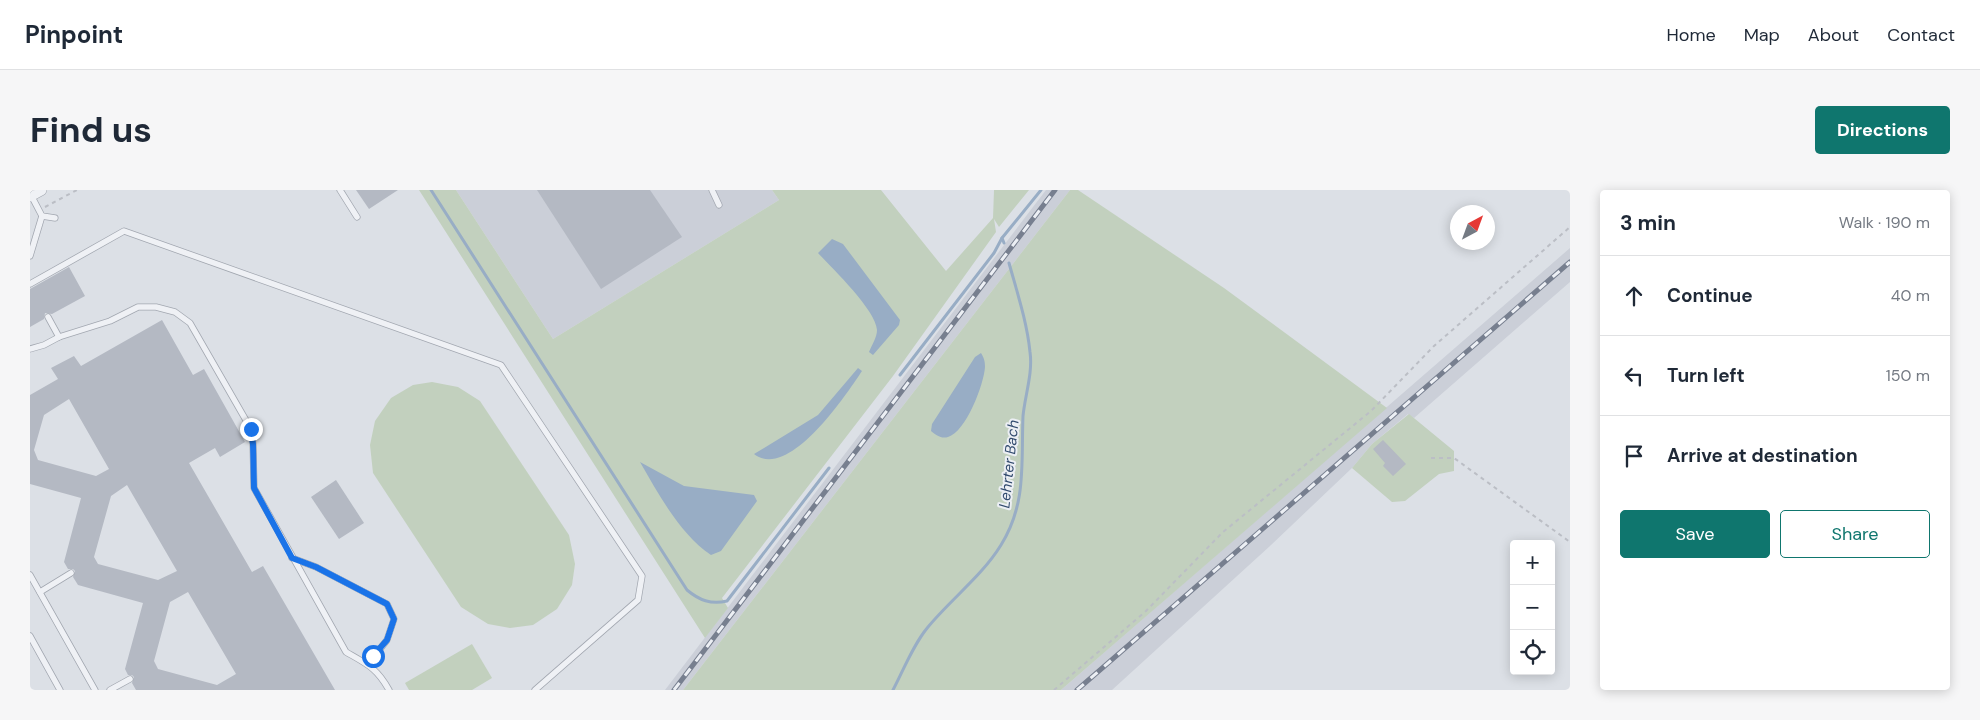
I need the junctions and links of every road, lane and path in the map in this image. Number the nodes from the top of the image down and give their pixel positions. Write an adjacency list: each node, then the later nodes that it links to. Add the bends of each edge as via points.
1 (77, 190): 6 (path)
2 (340, 190): 8 (lane)
3 (712, 190): 5 (lane)
4 (34, 194): 6 (lane)
5 (719, 205)
6 (39, 210): 7 (lane)
7 (42, 216): 9 (lane); 11 (lane)
8 (357, 217)
9 (56, 218)
10 (1570, 227): 30 (path, via 1434,346 1371,411 1224,532 1146,611)
11 (30, 256)
12 (31, 286): 29 (lane, via 124,231 501,365 642,576 638,600)
13 (48, 317): 14 (lane)
14 (59, 337): 15 (lane); 18 (lane, via 110,321 138,307 176,312 190,323 251,429 254,488)
15 (30, 349)
16 (1431, 458): 17 (path, via 1454,458)
17 (1570, 542)
18 (292, 558): 23 (lane, via 346,652); 23 (lane, via 387,604 394,619 387,640)
19 (71, 573): 21 (lane)
20 (30, 575): 21 (lane)
21 (40, 592): 26 (lane)
22 (30, 636): 25 (lane)
23 (368, 664): 28 (lane, via 381,675)
24 (130, 679): 27 (lane)
25 (60, 690)
26 (95, 690)
27 (110, 690)
28 (389, 690)
29 (535, 690)
30 (1054, 690)

